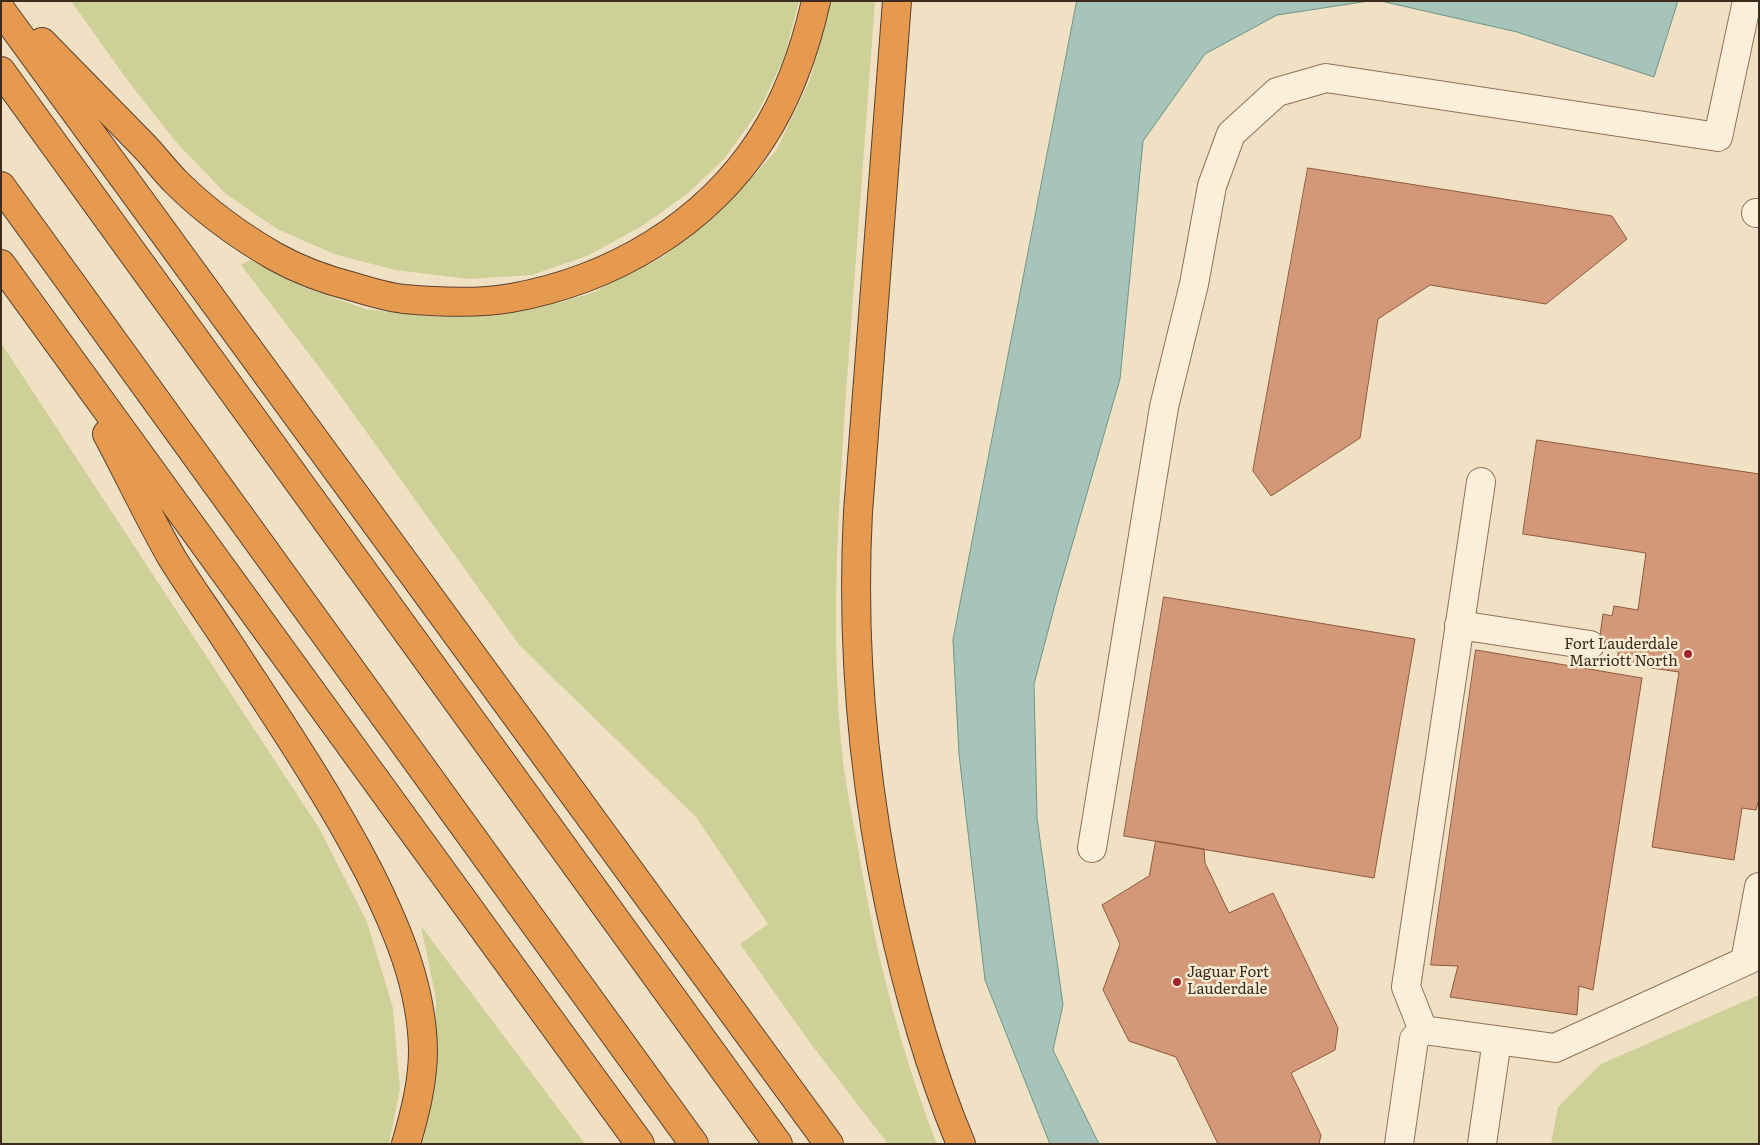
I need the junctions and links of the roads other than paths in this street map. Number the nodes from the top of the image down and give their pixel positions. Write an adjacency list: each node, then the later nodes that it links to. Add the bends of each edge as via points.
1 (2, 1): 2 (highway, via 175,181 239,235 309,273 402,298 436,301 509,298 579,280 650,247 682,225 711,199 762,138 798,69)
2 (816, 1)
3 (897, 1): 23 (highway, via 856,556 858,674 867,780 895,934 921,1032)
4 (1747, 1): 13 (lane, via 1718,137 1326,78 1277,92 1231,134 1212,186 1194,284 1164,407)
5 (1, 10): 22 (highway)
6 (1, 71): 21 (highway)
7 (1, 186): 20 (highway)
8 (1, 264): 9 (highway)
9 (62, 349): 18 (highway, via 173,558 333,806 403,945 420,1018 423,1050 416,1111); 19 (highway)
10 (1481, 482): 11 (lane)
11 (1460, 625): 12 (lane); 16 (lane, via 1406,986)
12 (1590, 645)
13 (1092, 848)
14 (1759, 887): 15 (lane)
15 (1752, 958): 17 (lane, via 1555,1048)
16 (1423, 1030): 17 (lane); 24 (lane, via 1414,1039)
17 (1497, 1040): 25 (lane)
18 (406, 1144)
19 (640, 1144)
20 (694, 1144)
21 (778, 1144)
22 (829, 1144)
23 (961, 1144)
24 (1399, 1144)
25 (1482, 1144)

